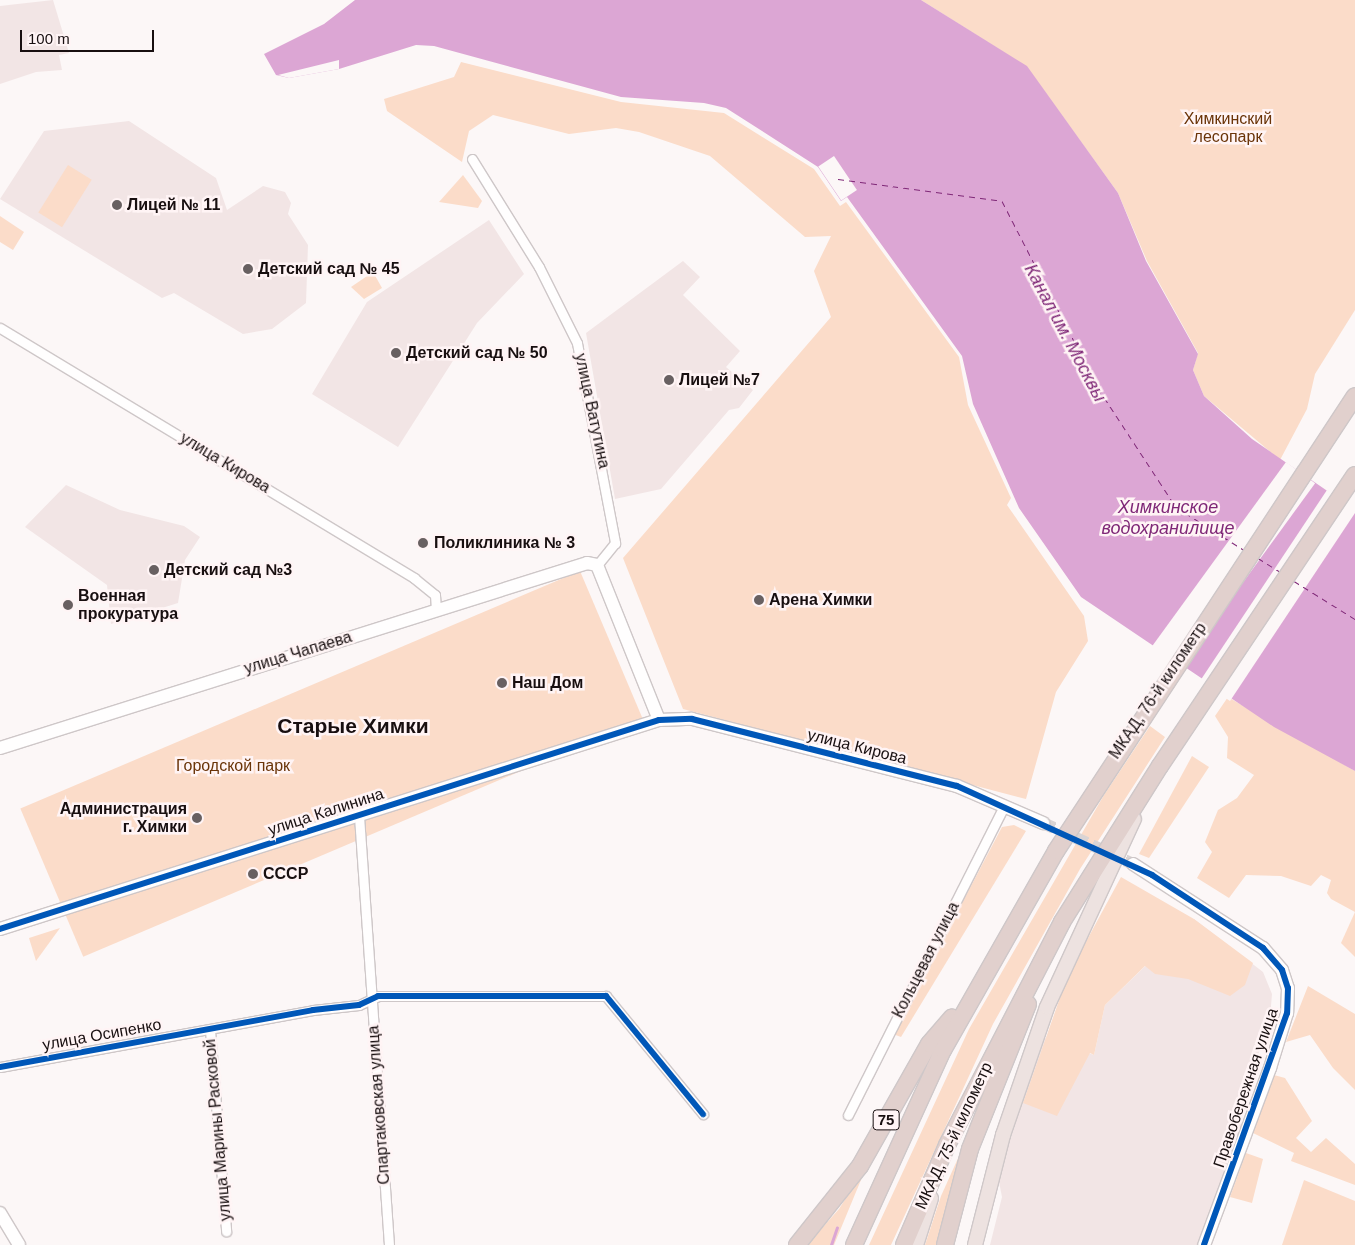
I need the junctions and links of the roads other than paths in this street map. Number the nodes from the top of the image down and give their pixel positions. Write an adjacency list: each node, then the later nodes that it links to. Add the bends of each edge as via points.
1 (472, 159): 5 (street, улица Ватутина, via 539,267 567,319 583,362 615,543)
2 (0, 328): 6 (street, улица Кирова, via 414,578 435,596)
3 (1355, 396): 16 (highway, МКАД, 76-й километр, via 1094,787)
4 (1355, 475): 9 (highway)
5 (597, 565): 6 (street, улица Чапаева, via 585,563); 7 (street)
6 (436, 609): 8 (street, улица Чапаева)
7 (659, 720): 10 (street, улица Кирова, via 692,719 957,786); 11 (street, улица Калинина)
8 (0, 748)
9 (1160, 766): 14 (highway); 32 (main road, via 1079,935 1024,1070)
10 (1004, 806): 12 (street, улица Кирова); 21 (street, Кольцевая улица)
11 (359, 816): 15 (street, улица Калинина); 17 (street, Спартаковская улица)
12 (1043, 823)
13 (1133, 864): 33 (street, Правобережная улица, via 1263,948 1282,970 1288,988 1287,1013 1270,1068)
14 (1062, 922): 22 (highway, МКАД, 75-й километр, via 1005,1028); 31 (highway, via 970,1150)
15 (0, 930)
16 (973, 994): 27 (highway, 75, via 929,1044 860,1166); 28 (highway, via 910,1116)
17 (372, 1000): 18 (street, улица Осипенко); 20 (street, улица Осипенко, via 378,996 481,993 606,996); 26 (street, Спартаковская улица)
18 (210, 1030): 19 (street, улица Осипенко); 24 (street, улица Марины Расковой)
19 (0, 1067)
20 (703, 1114)
21 (848, 1115)
22 (948, 1145): 29 (highway, МКАД, 75-й километр); 30 (main road)
23 (0, 1213): 25 (street)
24 (226, 1231)
25 (19, 1245)
26 (389, 1245)
27 (798, 1245)
28 (854, 1245)
29 (904, 1245)
30 (916, 1245)
31 (945, 1245)
32 (974, 1245)
33 (1204, 1245)

